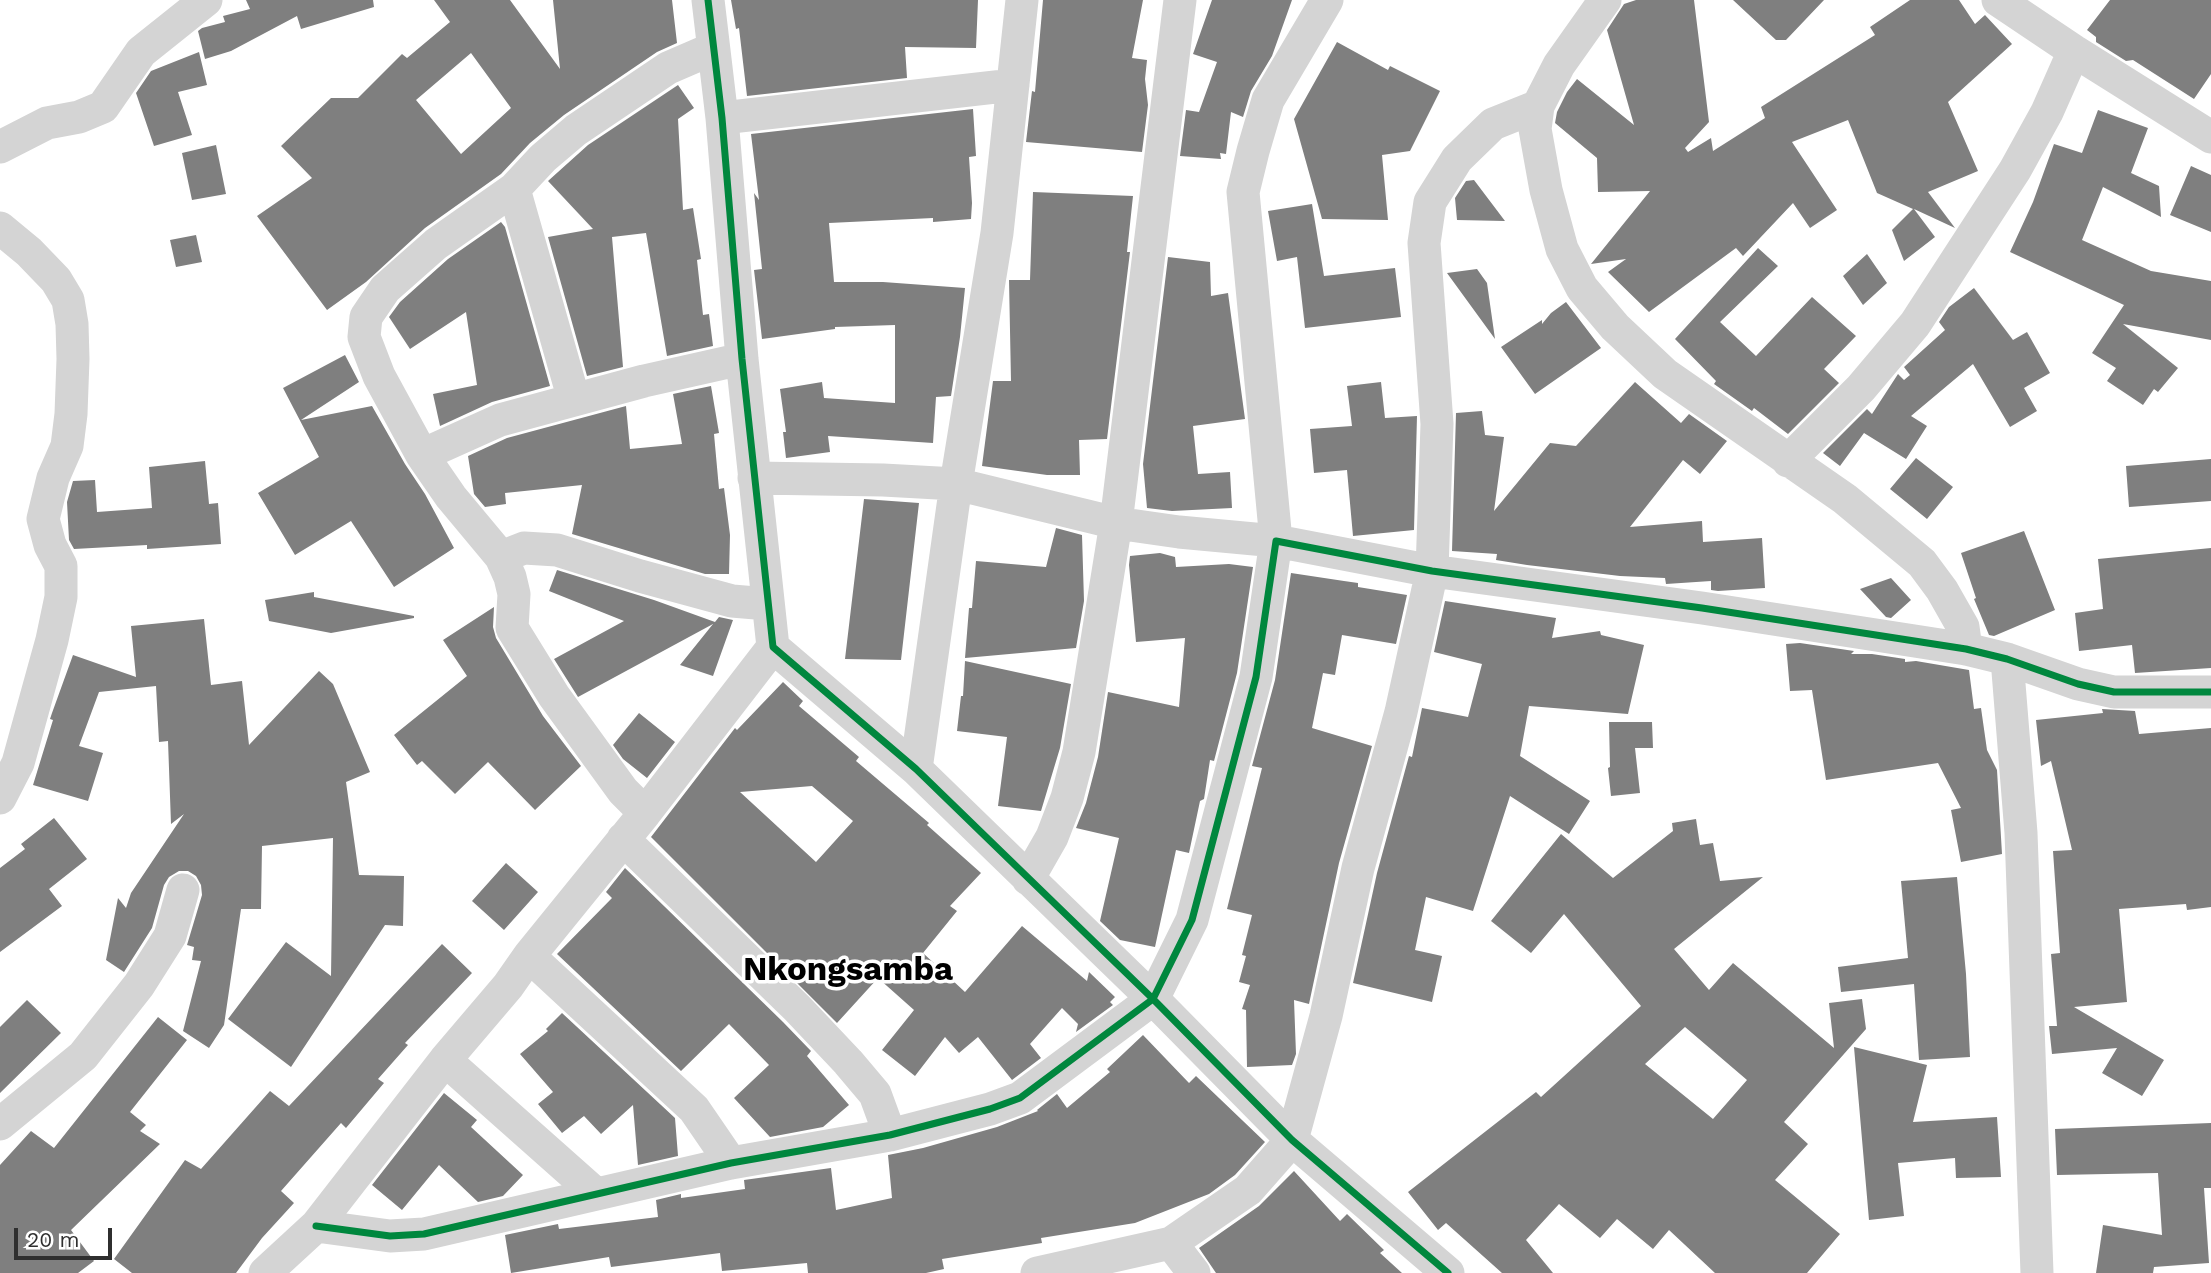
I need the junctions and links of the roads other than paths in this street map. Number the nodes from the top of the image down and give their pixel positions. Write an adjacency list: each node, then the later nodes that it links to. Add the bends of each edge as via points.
1 (206, 0): 14 (street, via 141,52 103,107 47,124)
2 (708, 0): 8 (street)
3 (1022, 0): 10 (street)
4 (1180, 0): 23 (street)
5 (1327, 0): 24 (street, via 1268,100 1243,192)
6 (1605, 0): 11 (street, via 1559,65)
7 (1998, 0): 9 (street)
8 (712, 49): 12 (street); 15 (street, via 668,68 594,117 543,158)
9 (2074, 51): 13 (street); 20 (street, via 2015,170 1915,324 1861,388)
10 (1013, 85): 12 (street); 22 (street, via 997,233)
11 (1538, 106): 20 (street, via 1535,129 1546,190 1562,249 1582,288 1665,374); 26 (street, via 1493,124 1457,159 1430,201 1424,243 1437,424)
12 (722, 118): 17 (street)
13 (2211, 137)
14 (0, 147)
15 (514, 189): 18 (street); 19 (street, via 436,244 385,289 366,317 364,337 379,376)
16 (0, 228): 33 (street, via 56,280 68,300 73,359 67,446 47,495 43,519 61,566 61,597 18,763)
17 (742, 359): 18 (street); 21 (street)
18 (574, 400): 19 (street, via 500,419)
19 (422, 455): 25 (street)
20 (1788, 461): 29 (street, via 1845,499 1922,563 1963,627)
21 (754, 478): 22 (street); 27 (street)
22 (956, 484): 23 (street); 32 (street)
23 (1116, 523): 24 (street); 36 (street, via 1079,752 1057,824)
24 (1276, 541): 26 (street); 39 (street, via 1256,677 1192,920)
25 (500, 557): 27 (street, via 523,548 557,550 732,601); 34 (street, via 514,594 512,628 554,696 623,791)
26 (1432, 571): 29 (street); 43 (street, via 1401,712)
27 (768, 604): 28 (street)
28 (773, 647): 32 (street); 34 (street)
29 (1966, 649): 30 (street)
30 (2007, 659): 31 (street, via 2114,692); 52 (street, via 2021,833)
31 (2211, 692)
32 (916, 769): 36 (street)
33 (0, 799)
34 (645, 813): 35 (street)
35 (623, 839): 38 (street); 42 (street, via 848,1062 875,1094)
36 (1028, 879): 39 (street)
37 (183, 890): 41 (street, via 170,936 139,985 83,1056)
38 (529, 956): 40 (street); 44 (street, via 694,1109)
39 (1153, 999): 42 (street, via 1020,1098); 43 (street)
40 (445, 1060): 45 (street); 46 (street)
41 (0, 1124)
42 (890, 1135): 44 (street)
43 (1292, 1140): 47 (street, via 1248,1190); 51 (street)
44 (731, 1163): 45 (street)
45 (596, 1194): 46 (street, via 424,1234 390,1236)
46 (316, 1226): 48 (street)
47 (1171, 1243): 49 (street); 50 (street)
48 (265, 1273)
49 (1037, 1273)
50 (1194, 1273)
51 (1448, 1273)
52 (2037, 1273)

